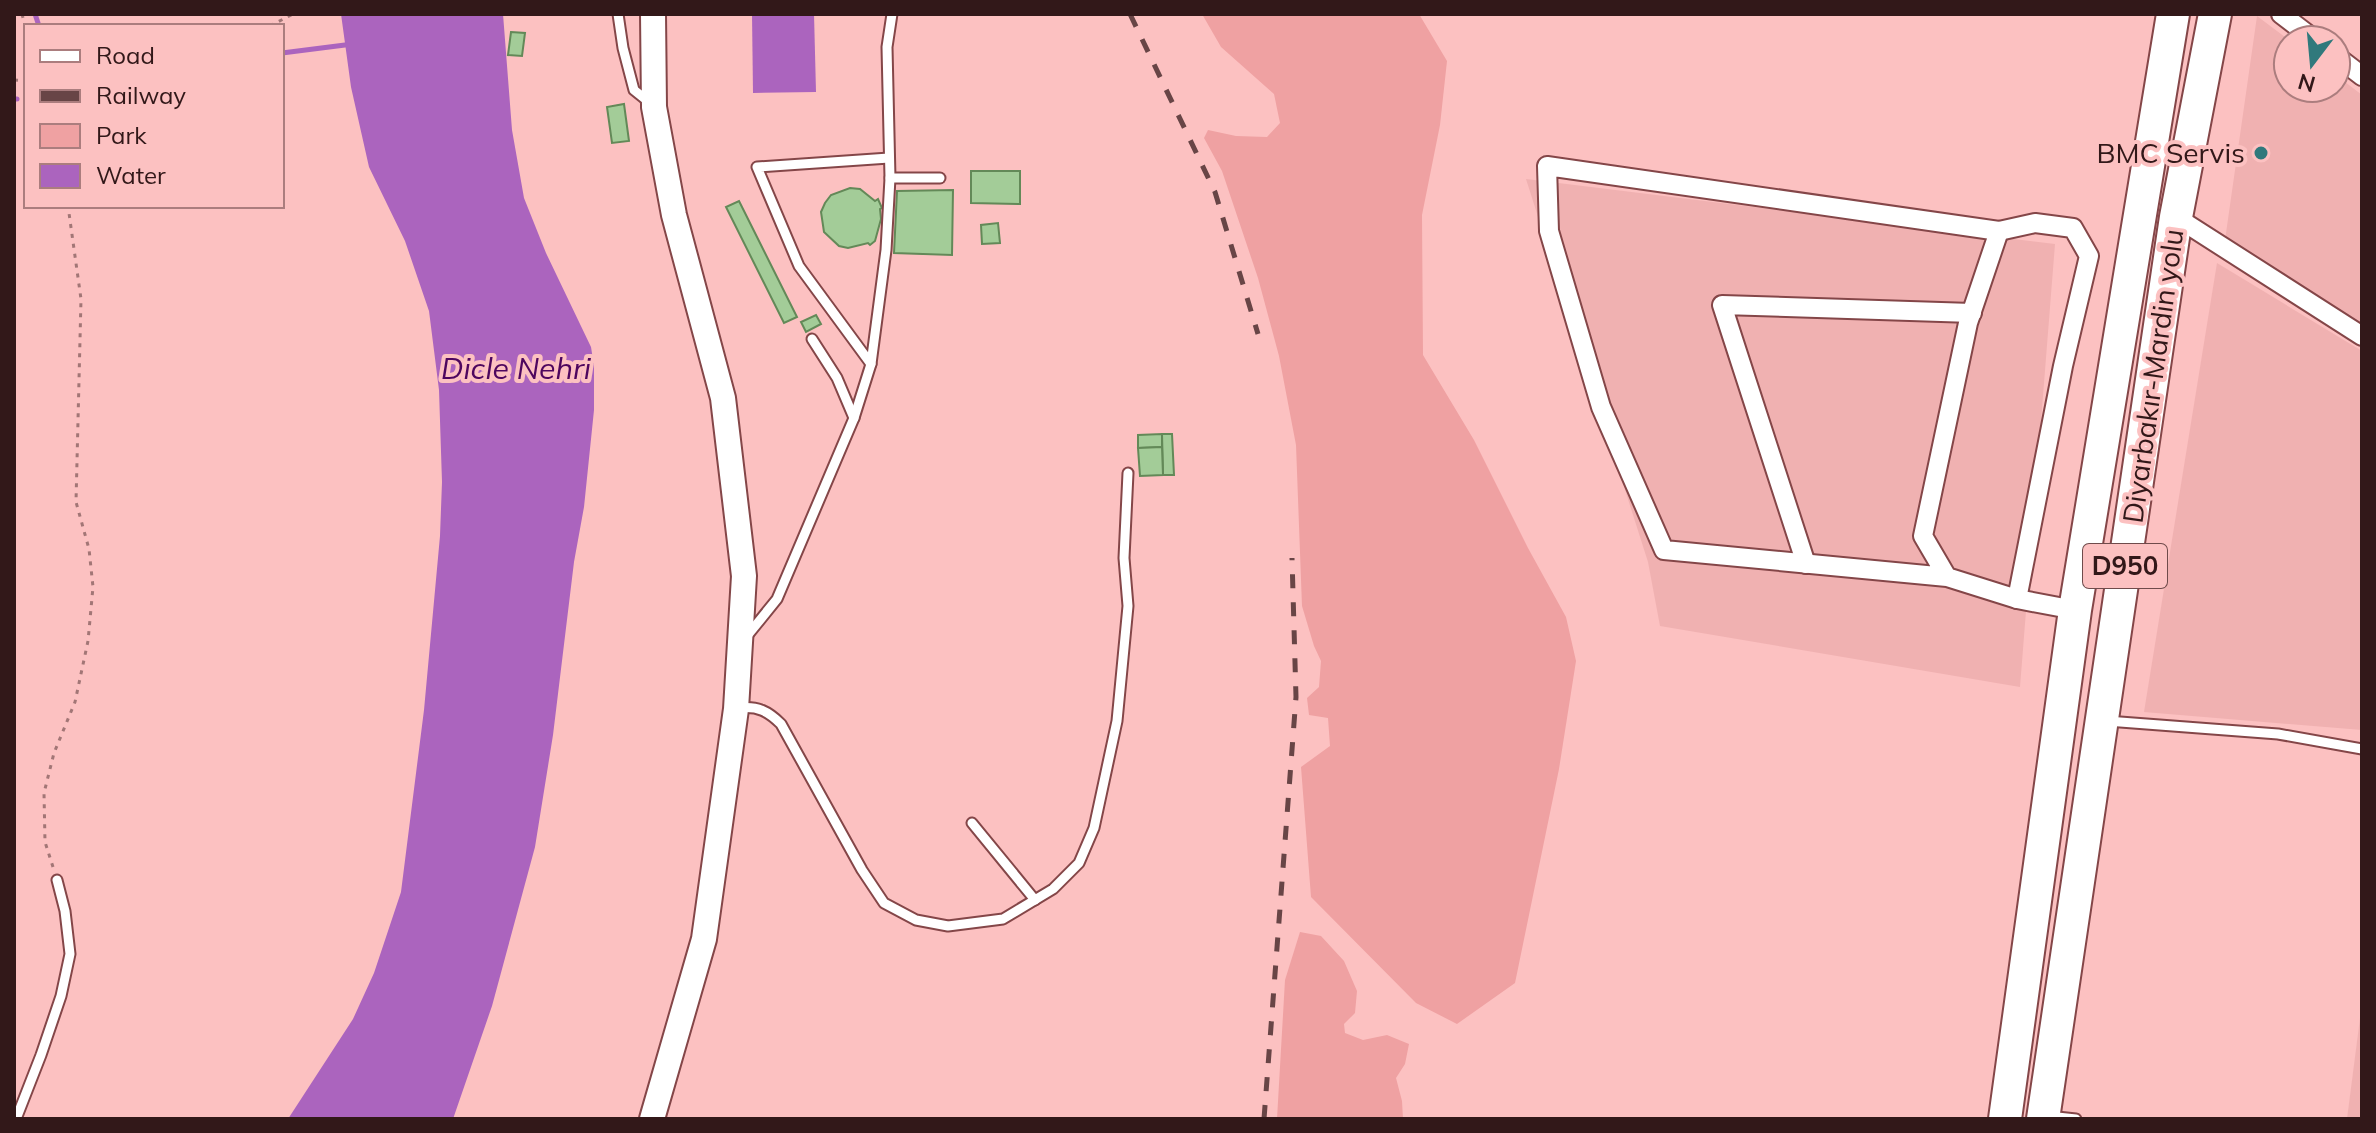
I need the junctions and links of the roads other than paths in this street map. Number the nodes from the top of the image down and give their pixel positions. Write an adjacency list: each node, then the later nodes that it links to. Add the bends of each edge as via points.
1 (618, 14): 6 (lane, via 634,90)
2 (653, 14): 6 (street)
3 (892, 14): 7 (lane, via 887,47)
4 (2173, 14): 21 (highway, Diyarbakır-Mardin yolu / D950)
5 (2215, 14): 10 (highway, Diyarbakır-Mardin yolu / D950)
6 (654, 107): 22 (street, via 674,215 723,398 744,576)
7 (889, 158): 8 (lane); 15 (lane, via 757,167 799,266)
8 (890, 178): 9 (lane); 15 (lane)
9 (940, 178)
10 (2176, 217): 13 (street); 24 (highway, Diyarbakır-Mardin yolu / D950)
11 (1999, 231): 12 (street); 18 (street, via 1547,166 1549,231 1601,407 1664,550); 20 (street, via 2035,223 2073,228 2089,256)
12 (1972, 313): 18 (street, via 1722,305); 19 (street, via 1923,536)
13 (2362, 336)
14 (812, 339): 16 (lane)
15 (871, 364): 16 (lane)
16 (854, 418): 22 (lane, via 777,599)
17 (1128, 473): 28 (lane, via 1127,623 1117,721 1094,828 1079,863)
18 (1806, 564): 19 (street)
19 (1947, 577): 20 (street)
20 (2017, 599): 21 (street)
21 (2075, 610): 32 (highway, Diyarbakır-Mardin yolu / D950)
22 (740, 645): 23 (street)
23 (736, 709): 28 (lane, via 769,712 781,724 884,903 916,920 948,926 1003,919); 31 (street, via 704,939)
24 (2102, 721): 25 (lane, via 2278,734); 29 (highway, Diyarbakır-Mardin yolu / D950)
25 (2362, 749)
26 (972, 823): 28 (lane)
27 (57, 880): 30 (lane, via 70,954 61,996)
28 (1035, 900)
29 (2054, 1118)
30 (16, 1119)
31 (652, 1119)
32 (2005, 1119)

